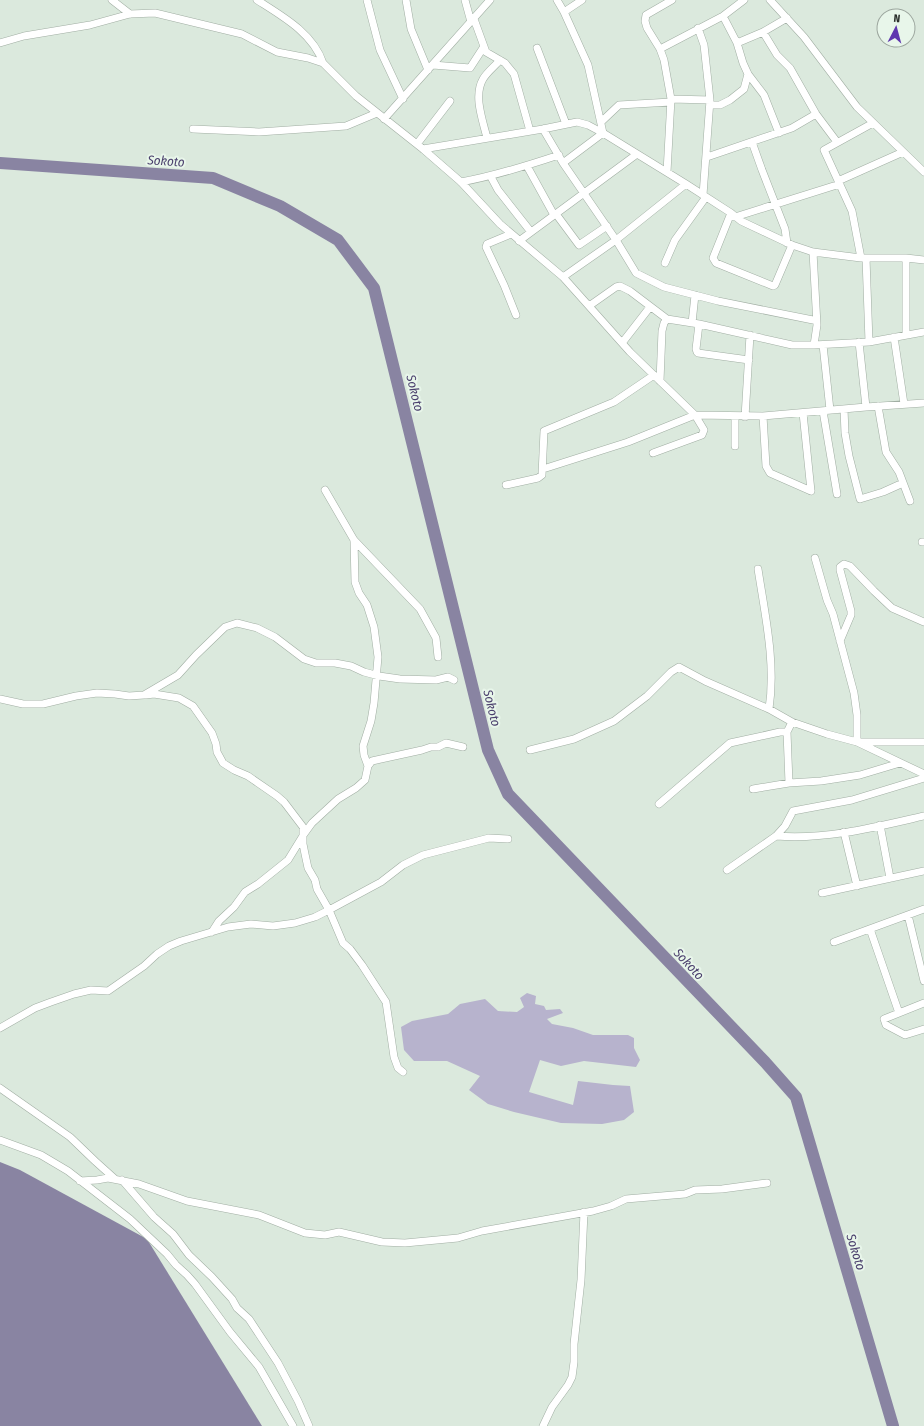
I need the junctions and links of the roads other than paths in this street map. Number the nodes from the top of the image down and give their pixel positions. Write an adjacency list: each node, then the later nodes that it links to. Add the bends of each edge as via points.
1 (112, 0): 13 (street)
2 (257, 0): 25 (street, via 296,26 319,52)
3 (368, 0): 28 (street, via 380,50)
4 (406, 0): 26 (street, via 411,29)
5 (465, 0): 16 (street)
6 (490, 0): 16 (street)
7 (557, 0): 12 (street)
8 (582, 0): 12 (street)
9 (672, 0): 23 (street, via 646,15 647,28)
10 (744, 0): 14 (street)
11 (770, 0): 15 (street)
12 (564, 12): 35 (street, via 588,65)
13 (130, 14): 19 (street, via 90,25 24,36); 25 (street, via 155,13 242,34 277,52)
14 (723, 16): 17 (street); 20 (street)
15 (787, 18): 18 (street); 36 (street, via 857,107)
16 (472, 20): 21 (street); 26 (street)
17 (698, 28): 23 (street); 31 (street, via 704,45)
18 (763, 32): 20 (street); 33 (street, via 777,55 790,68)
19 (0, 43)
20 (736, 43): 27 (street)
21 (483, 48): 24 (street); 26 (street, via 470,68)
22 (537, 48): 37 (street)
23 (660, 49): 29 (street)
24 (500, 60): 40 (street, via 514,74); 43 (street, via 482,80 479,91)
25 (323, 63): 32 (street)
26 (431, 67): 28 (street)
27 (748, 74): 31 (street, via 744,89 730,100 720,105); 41 (street, via 764,96)
28 (402, 98): 34 (street)
29 (671, 100): 31 (street); 35 (street, via 623,104); 53 (street)
30 (450, 101): 46 (street)
31 (710, 102): 50 (street)
32 (377, 113): 34 (street); 38 (street, via 346,126 259,132)
33 (816, 114): 41 (street, via 792,128); 45 (street)
34 (384, 119): 46 (street)
35 (600, 122): 42 (street)
36 (873, 123): 45 (street); 47 (street)
37 (566, 124): 39 (street); 42 (street, via 582,122)
38 (193, 129)
39 (542, 129): 40 (street); 49 (street)
40 (530, 131): 43 (street)
41 (779, 132): 44 (street)
42 (603, 133): 48 (street); 51 (street)
43 (486, 138): 46 (street)
44 (752, 142): 50 (street); 61 (street)
45 (837, 142): 57 (street, via 824,150)
46 (420, 146): 56 (street)
47 (902, 152): 54 (street); 57 (street)
48 (636, 154): 53 (street); 59 (street)
49 (559, 155): 51 (street); 52 (street)
50 (707, 157): 60 (street)
51 (563, 163): 59 (street)
52 (528, 166): 55 (street); 62 (street)
53 (667, 172): 58 (street)
54 (924, 172)
55 (490, 177): 56 (street); 65 (street)
56 (461, 182): 66 (street)
57 (839, 182): 61 (street); 71 (street, via 852,211)
58 (686, 184): 60 (street); 68 (street)
59 (584, 193): 62 (street); 64 (street)
60 (704, 196): 63 (street); 74 (street, via 675,240)
61 (776, 204): 63 (street); 69 (street)
62 (555, 215): 64 (street, via 579,245); 65 (street)
63 (733, 215): 69 (street); 69 (street, via 713,258 716,263 773,286)
64 (607, 226): 68 (street)
65 (531, 232): 67 (street)
66 (511, 234): 67 (street); 79 (street, via 487,244 486,247)
67 (519, 240): 75 (street)
68 (616, 240): 75 (street); 76 (street, via 636,273 664,287)
69 (790, 244): 70 (street)
70 (814, 252): 71 (street); 81 (street)
71 (864, 258): 72 (street); 88 (street)
72 (906, 258): 73 (street); 85 (street)
73 (924, 260)
74 (665, 263)
75 (563, 277): 77 (street)
76 (695, 295): 81 (street); 82 (street)
77 (589, 306): 78 (street, via 617,286 630,291); 89 (street)
78 (650, 307): 80 (street); 89 (street)
79 (516, 314)
80 (667, 319): 82 (street); 94 (street, via 662,331)
81 (816, 321): 90 (street)
82 (696, 324): 84 (street); 92 (street, via 696,352)
83 (924, 332): 85 (street)
84 (750, 335): 90 (street, via 792,345); 92 (street)
85 (906, 335): 86 (street)
86 (894, 337): 88 (street); 95 (street)
87 (860, 342): 88 (street); 91 (street); 98 (street)
88 (869, 342)
89 (622, 343): 93 (street)
90 (814, 345): 91 (street)
91 (823, 345): 100 (street)
92 (748, 360): 105 (street)
93 (654, 375): 94 (street); 108 (street, via 614,402 544,431)
94 (660, 381): 102 (street)
95 (904, 404): 96 (street); 97 (street)
96 (924, 404)
97 (878, 406): 98 (street); 109 (street, via 886,452)
98 (866, 407): 99 (street)
99 (844, 409): 100 (street); 109 (street, via 849,456 860,499)
100 (827, 411): 101 (street); 112 (street)
101 (803, 413): 103 (street); 103 (street, via 811,491 767,470)
102 (695, 415): 104 (street); 107 (street, via 704,430 702,435); 108 (street, via 628,442)
103 (763, 416): 105 (street)
104 (735, 417): 105 (street); 106 (street)
105 (744, 417)
106 (735, 446)
107 (653, 453)
108 (543, 469): 110 (street, via 542,475 538,478)
109 (903, 483): 113 (street)
110 (506, 485)
111 (325, 490): 114 (street)
112 (837, 494)
113 (910, 501)
114 (354, 540): 119 (street, via 420,609 436,638); 120 (street, via 355,582 374,626 378,658)
115 (815, 558): 118 (street)
116 (758, 569): 124 (street, via 771,660)
117 (924, 622): 118 (street, via 892,608 850,566 844,564 840,566 840,570 851,615)
118 (840, 641): 127 (street, via 854,693)
119 (438, 657)
120 (375, 675): 121 (street, via 436,680 448,677); 122 (street, via 335,662 316,664 304,659 275,637 257,628 237,623 225,627 178,675); 132 (street, via 371,721 363,746)
121 (454, 680)
122 (144, 695): 123 (street, via 97,693 43,704 23,704); 141 (street, via 179,698 193,706 212,733 217,752 224,763 248,776 284,802 303,827)
123 (0, 699)
124 (769, 709): 125 (street); 130 (street, via 678,667 647,696 614,721 574,739)
125 (792, 722): 126 (street); 127 (street)
126 (787, 732): 135 (street); 137 (street, via 730,743)
127 (857, 742): 128 (street); 131 (street)
128 (924, 742)
129 (463, 746): 132 (street, via 446,744 431,747 372,761)
130 (530, 750)
131 (900, 763): 133 (street); 135 (street, via 860,775)
132 (368, 766): 141 (street, via 365,780 338,799)
133 (924, 774)
134 (924, 778): 142 (street, via 852,800 792,811 785,826)
135 (789, 783): 136 (street)
136 (753, 789)
137 (659, 804)
138 (924, 816): 139 (street)
139 (880, 825): 140 (street); 146 (street)
140 (844, 832): 142 (street, via 809,837); 147 (street)
141 (304, 834): 150 (street, via 303,844 308,868); 153 (street, via 288,860 245,892)
142 (776, 836): 144 (street)
143 (508, 839): 150 (street, via 489,838 423,855 403,865 381,882)
144 (727, 870)
145 (924, 871): 146 (street)
146 (890, 878): 147 (street)
147 (857, 886): 148 (street)
148 (822, 893)
149 (924, 909): 151 (street)
150 (329, 910): 153 (street, via 296,923 273,926 251,924); 160 (street, via 343,943 362,965 386,1002 394,1057)
151 (908, 915): 152 (street); 155 (street)
152 (870, 929): 154 (street); 157 (street)
153 (212, 932): 158 (street, via 169,946 108,991 91,990 59,999 35,1008)
154 (834, 942)
155 (924, 981)
156 (924, 1003): 157 (street)
157 (899, 1013): 159 (street, via 884,1019 886,1025 905,1035)
158 (0, 1028)
159 (924, 1029)
160 (402, 1072)
161 (0, 1088): 163 (street, via 70,1136)
162 (0, 1140): 164 (street, via 41,1155)
163 (119, 1180): 164 (street, via 108,1178); 166 (street, via 139,1184 187,1201 259,1215 305,1233 325,1235 340,1232 382,1242 405,1243 458,1238 482,1231); 168 (street, via 173,1234 189,1255 249,1319 278,1363)
164 (80, 1181): 167 (street, via 130,1219 187,1275 259,1367)
165 (767, 1183): 166 (street, via 626,1199 611,1206)
166 (584, 1212): 169 (street, via 572,1377)
167 (293, 1426)
168 (309, 1426)
169 (543, 1426)

